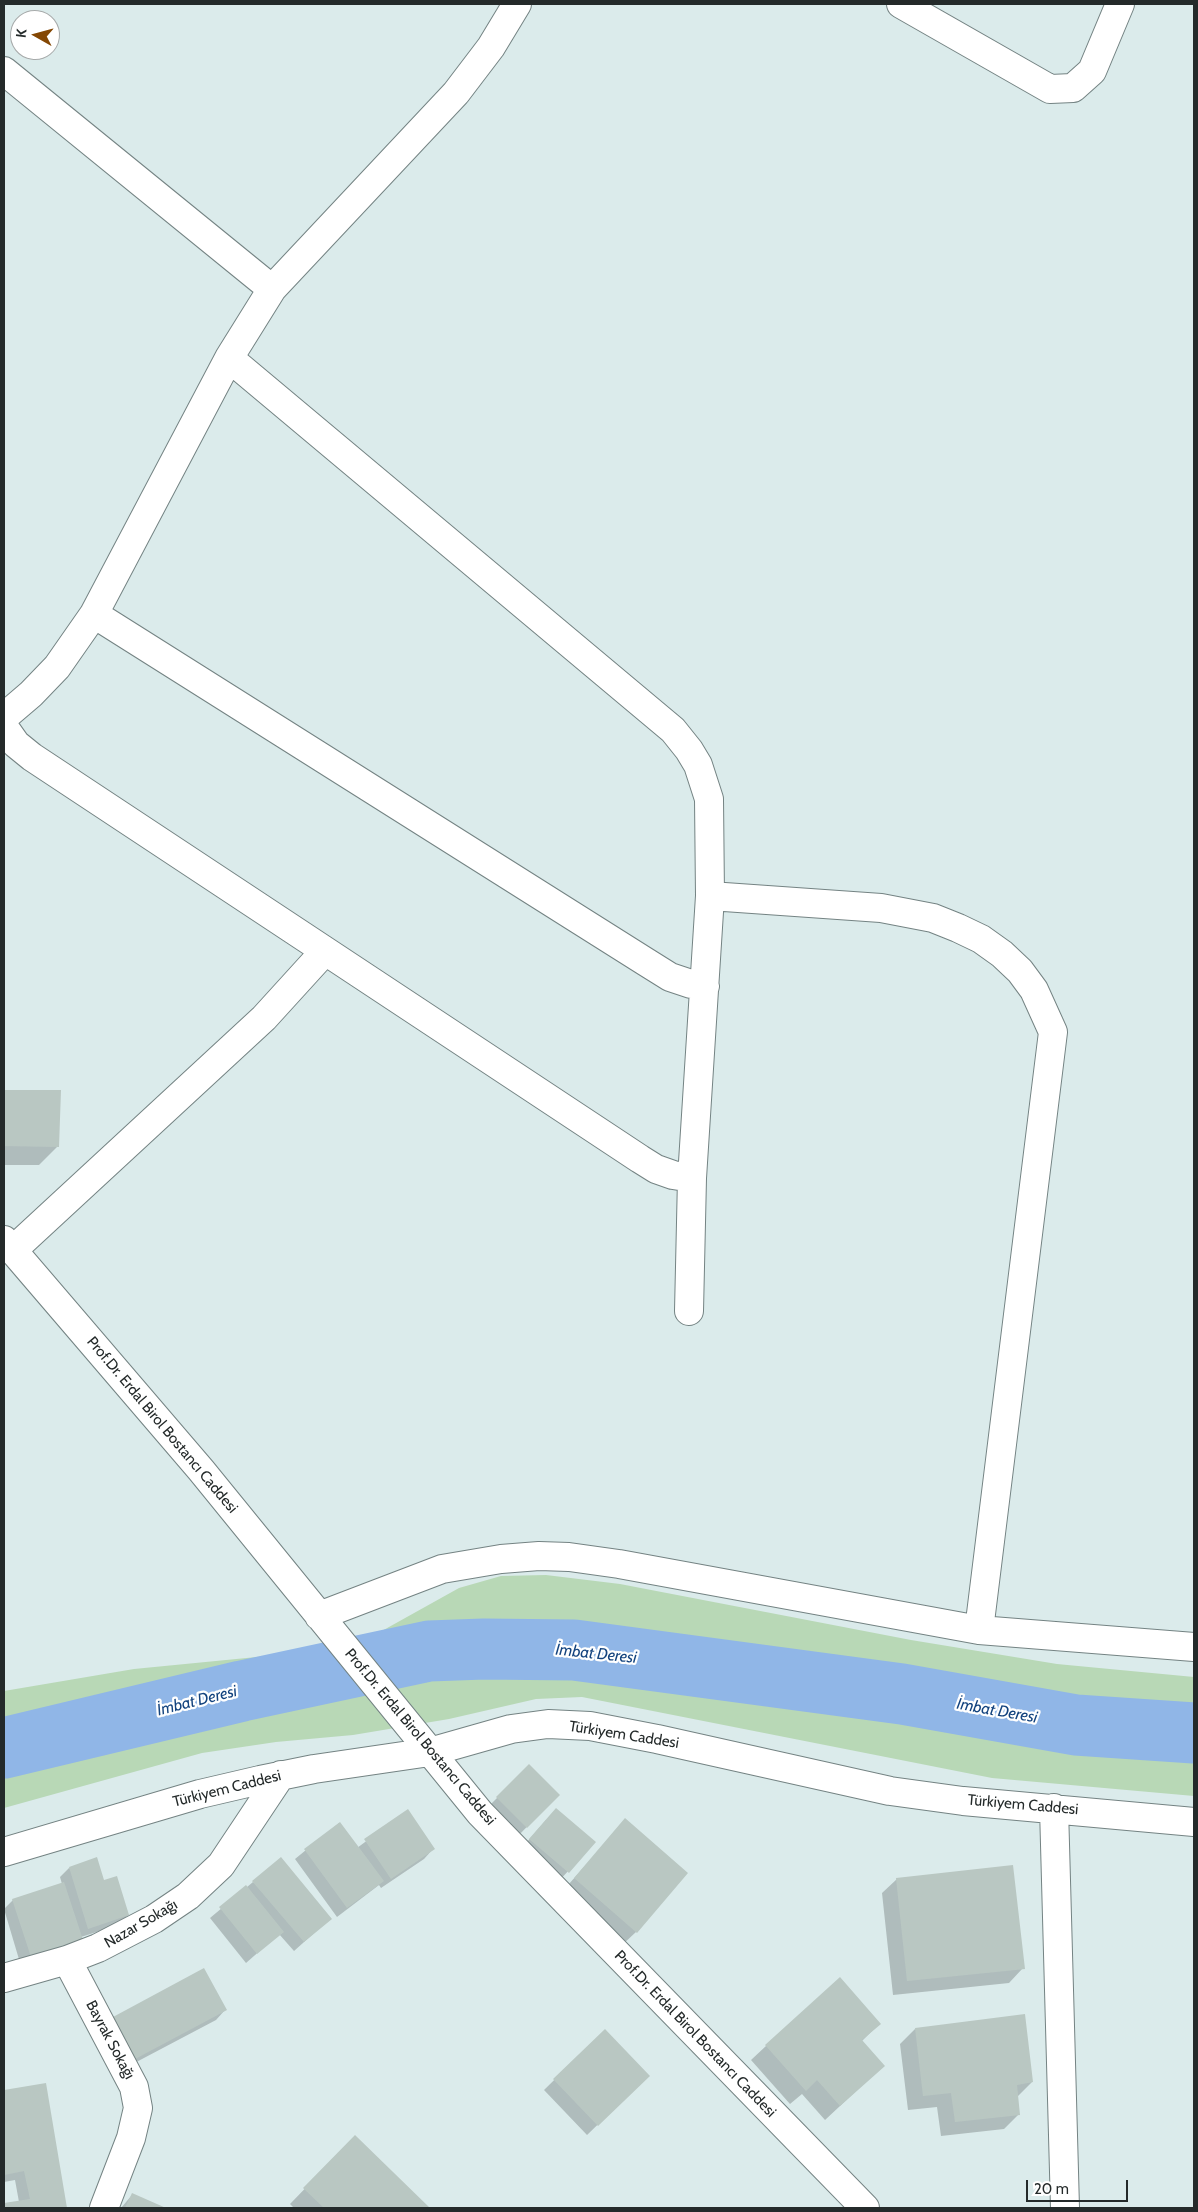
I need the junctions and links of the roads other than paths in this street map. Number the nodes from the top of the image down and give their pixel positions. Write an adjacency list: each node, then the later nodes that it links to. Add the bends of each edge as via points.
1 (517, 4): 5 (street, via 491,47 456,93)
2 (901, 4): 3 (street, via 1050,89 1073,88 1092,71)
3 (1120, 4)
4 (4, 71): 5 (street)
5 (272, 289): 6 (street)
6 (229, 358): 7 (street); 10 (street, via 673,730 698,765 709,799)
7 (94, 614): 8 (street, via 58,667); 12 (street, via 662,972)
8 (4, 717)
9 (4, 727): 11 (street, via 16,744 32,757)
10 (710, 896): 12 (street); 17 (street, via 882,908 924,916 958,928 981,939 1020,971 1034,990 1054,1032)
11 (325, 951): 13 (street, via 656,1169); 14 (street, via 264,1018)
12 (705, 986): 13 (street)
13 (692, 1178): 15 (street)
14 (8, 1245): 16 (street, Prof.Dr. Erdal Birol Bostancı Caddesi, via 201,1470)
15 (689, 1311)
16 (319, 1616): 17 (street, via 442,1569 539,1556 619,1564); 19 (street, Prof.Dr. Erdal Birol Bostancı Caddesi)
17 (979, 1630): 18 (street)
18 (1194, 1647)
19 (423, 1743): 20 (street, Türkiyem Caddesi); 21 (street, Türkiyem Caddesi, via 548,1724 590,1726 890,1791); 27 (street, Prof.Dr. Erdal Birol Bostancı Caddesi, via 480,1812)
20 (282, 1776): 23 (street, Türkiyem Caddesi, via 200,1794); 24 (street, Nazar Sokağı, via 221,1865 188,1896 154,1919)
21 (1054, 1808): 22 (street, Türkiyem Caddesi); 28 (street)
22 (1194, 1822)
23 (4, 1852)
24 (67, 1960): 25 (street, Nazar Sokağı); 26 (street, Bayrak Sokağı, via 134,2087 138,2108 131,2138)
25 (4, 1978)
26 (104, 2208)
27 (865, 2208)
28 (1065, 2208)

